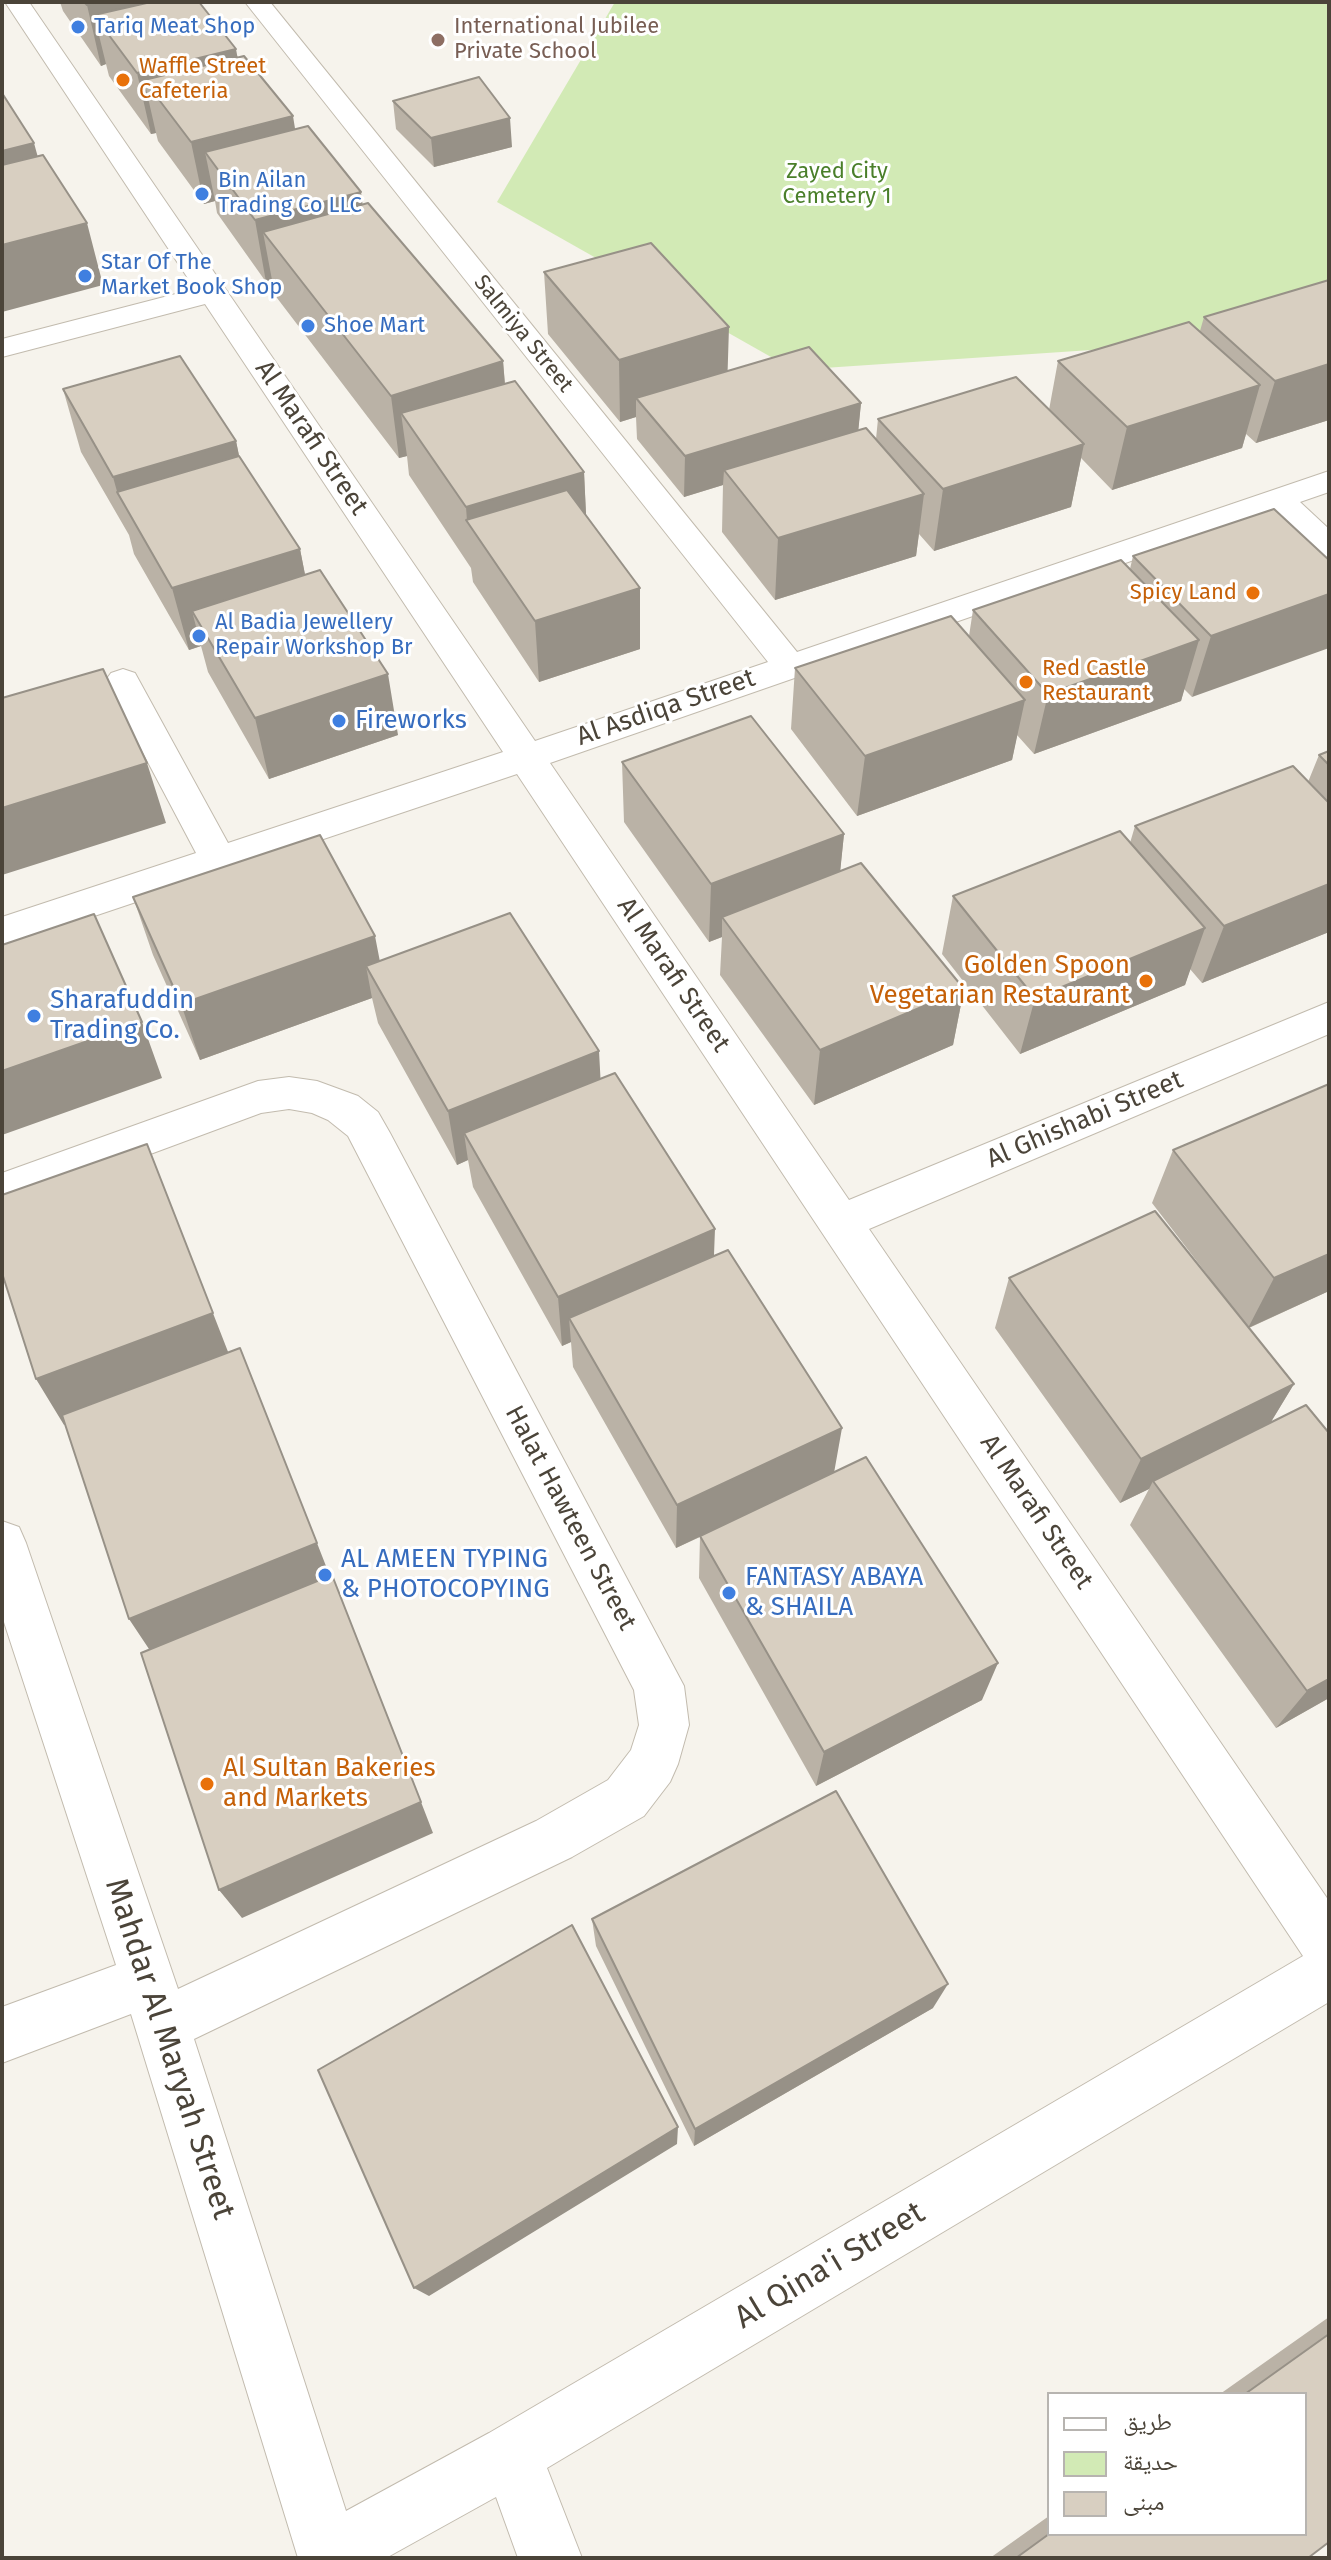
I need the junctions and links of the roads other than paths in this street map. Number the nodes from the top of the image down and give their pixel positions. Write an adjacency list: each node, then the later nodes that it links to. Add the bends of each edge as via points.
1 (257, 2): 8 (street, Salmiya Street)
2 (16, 16): 3 (street, Al Marafi Street)
3 (213, 293): 4 (street); 10 (street, Al Marafi Street)
4 (2, 348)
5 (1329, 481): 6 (street, Al Asdiqa Street)
6 (1277, 499): 7 (street); 8 (street, Al Asdiqa Street)
7 (1329, 547)
8 (789, 665): 10 (street, Al Asdiqa Street)
9 (123, 681): 11 (street)
10 (526, 758): 11 (street, Al Asdiqa Street); 15 (street, Al Marafi Street)
11 (218, 860): 12 (street, Al Asdiqa Street)
12 (2, 932)
13 (1329, 1017): 15 (street, Al Ghishabi Street)
14 (2, 1191): 19 (street, Halat Hawteen Street, via 258,1097 289,1093 343,1108 363,1124 375,1145 659,1686 664,1725 652,1764 626,1798 554,1839)
15 (841, 1222): 17 (street, Al Marafi Street)
16 (7, 1571): 19 (street, Mahdar Al Maryah Street)
17 (1329, 1948)
18 (1329, 1971): 21 (street, Al Qina'i Street)
19 (155, 2003): 20 (street, Halat Hawteen Street); 22 (street, Mahdar Al Maryah Street)
20 (2, 2035)
21 (511, 2455): 22 (street, Al Qina'i Street); 23 (street)
22 (329, 2557)
23 (550, 2558)

